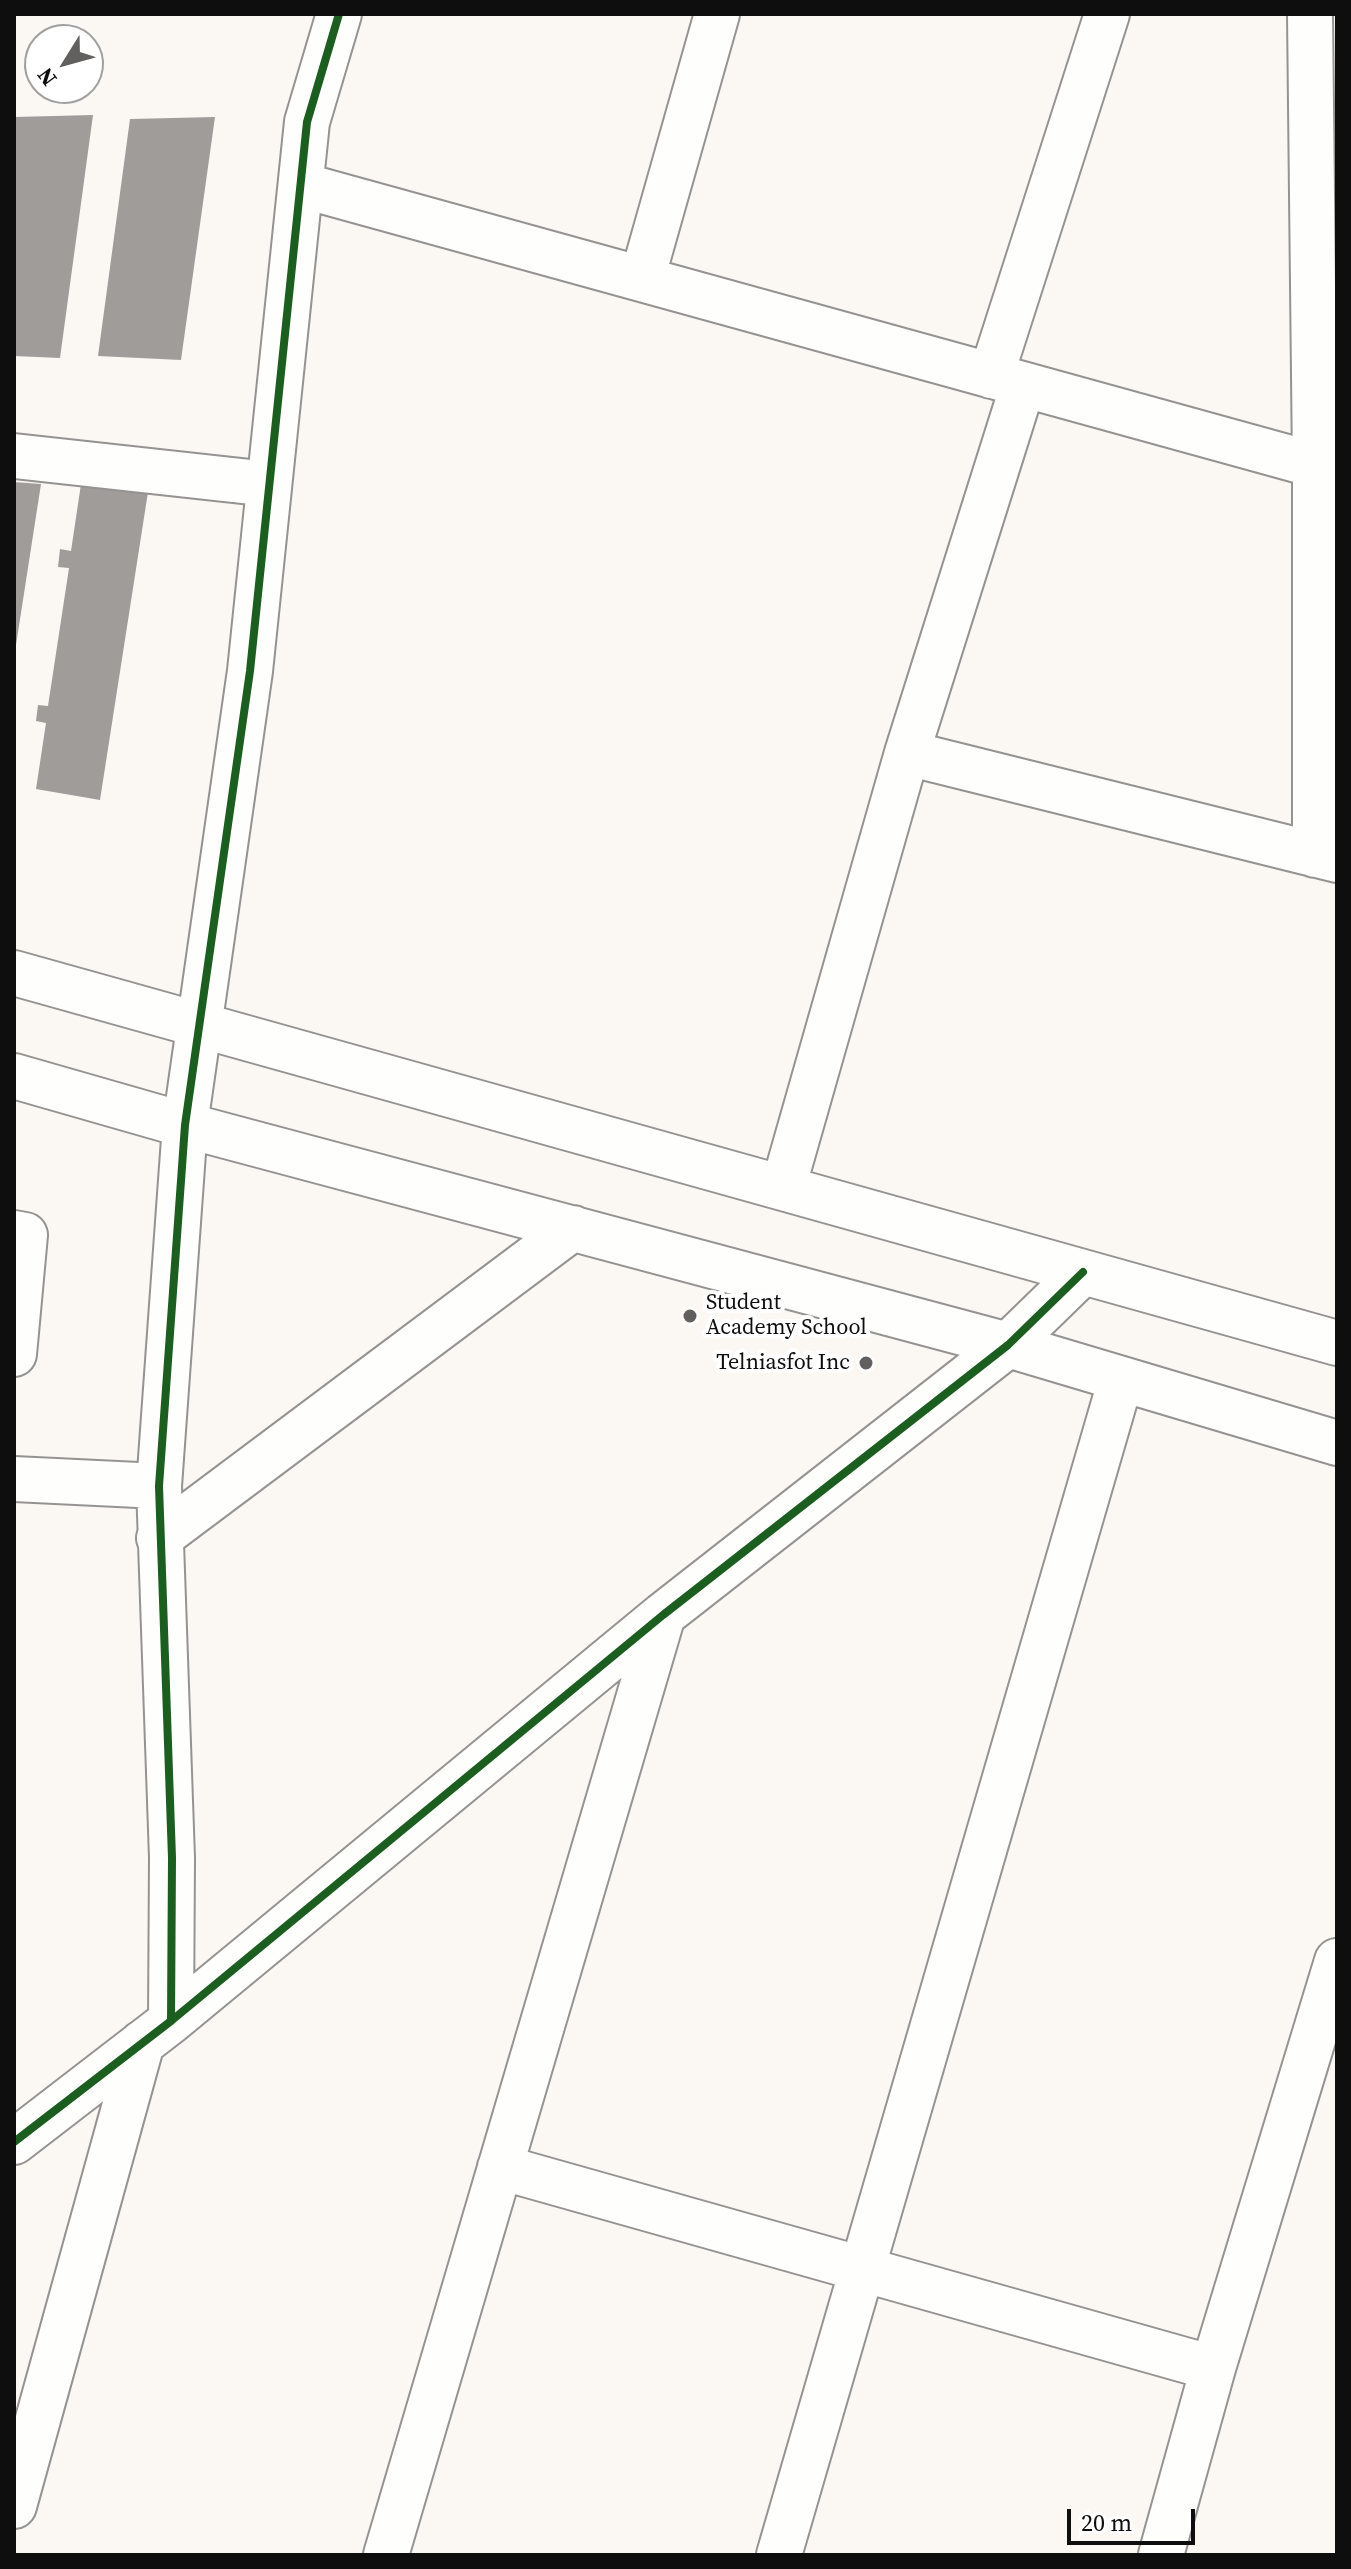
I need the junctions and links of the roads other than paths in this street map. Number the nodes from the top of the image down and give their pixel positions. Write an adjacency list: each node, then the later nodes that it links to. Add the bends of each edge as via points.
1 (339, 14): 5 (street, via 307,122)
2 (717, 14): 6 (street)
3 (1107, 14): 7 (street)
4 (1310, 14): 9 (street)
5 (301, 185): 6 (street); 10 (street)
6 (642, 279): 7 (street)
7 (1007, 381): 9 (street); 11 (street)
8 (14, 456): 10 (street)
9 (1326, 468): 12 (street)
10 (269, 484): 14 (street, via 250,671)
11 (907, 753): 12 (street); 17 (street)
12 (1326, 857)
13 (14, 973): 14 (street)
14 (199, 1025): 16 (street); 17 (street)
15 (14, 1076): 16 (street)
16 (185, 1125): 18 (street); 27 (street)
17 (783, 1188): 20 (street)
18 (573, 1228): 22 (street); 28 (street)
19 (14, 1233): 23 (street, via 25,1235)
20 (1083, 1272): 21 (street); 22 (street)
21 (1337, 1343)
22 (1008, 1345): 24 (street); 29 (street)
23 (14, 1354)
24 (1121, 1379): 25 (street); 34 (street)
25 (1337, 1443)
26 (14, 1479): 27 (street)
27 (159, 1486): 28 (street)
28 (159, 1538): 31 (street, via 172,1858)
29 (663, 1615): 31 (street); 33 (street)
30 (1337, 1961): 35 (street)
31 (157, 2032): 32 (street); 36 (street)
32 (14, 2142)
33 (500, 2167): 34 (street); 37 (street)
34 (863, 2269): 35 (street); 38 (street)
35 (1213, 2368): 39 (street)
36 (14, 2506)
37 (386, 2555)
38 (779, 2555)
39 (1161, 2555)

